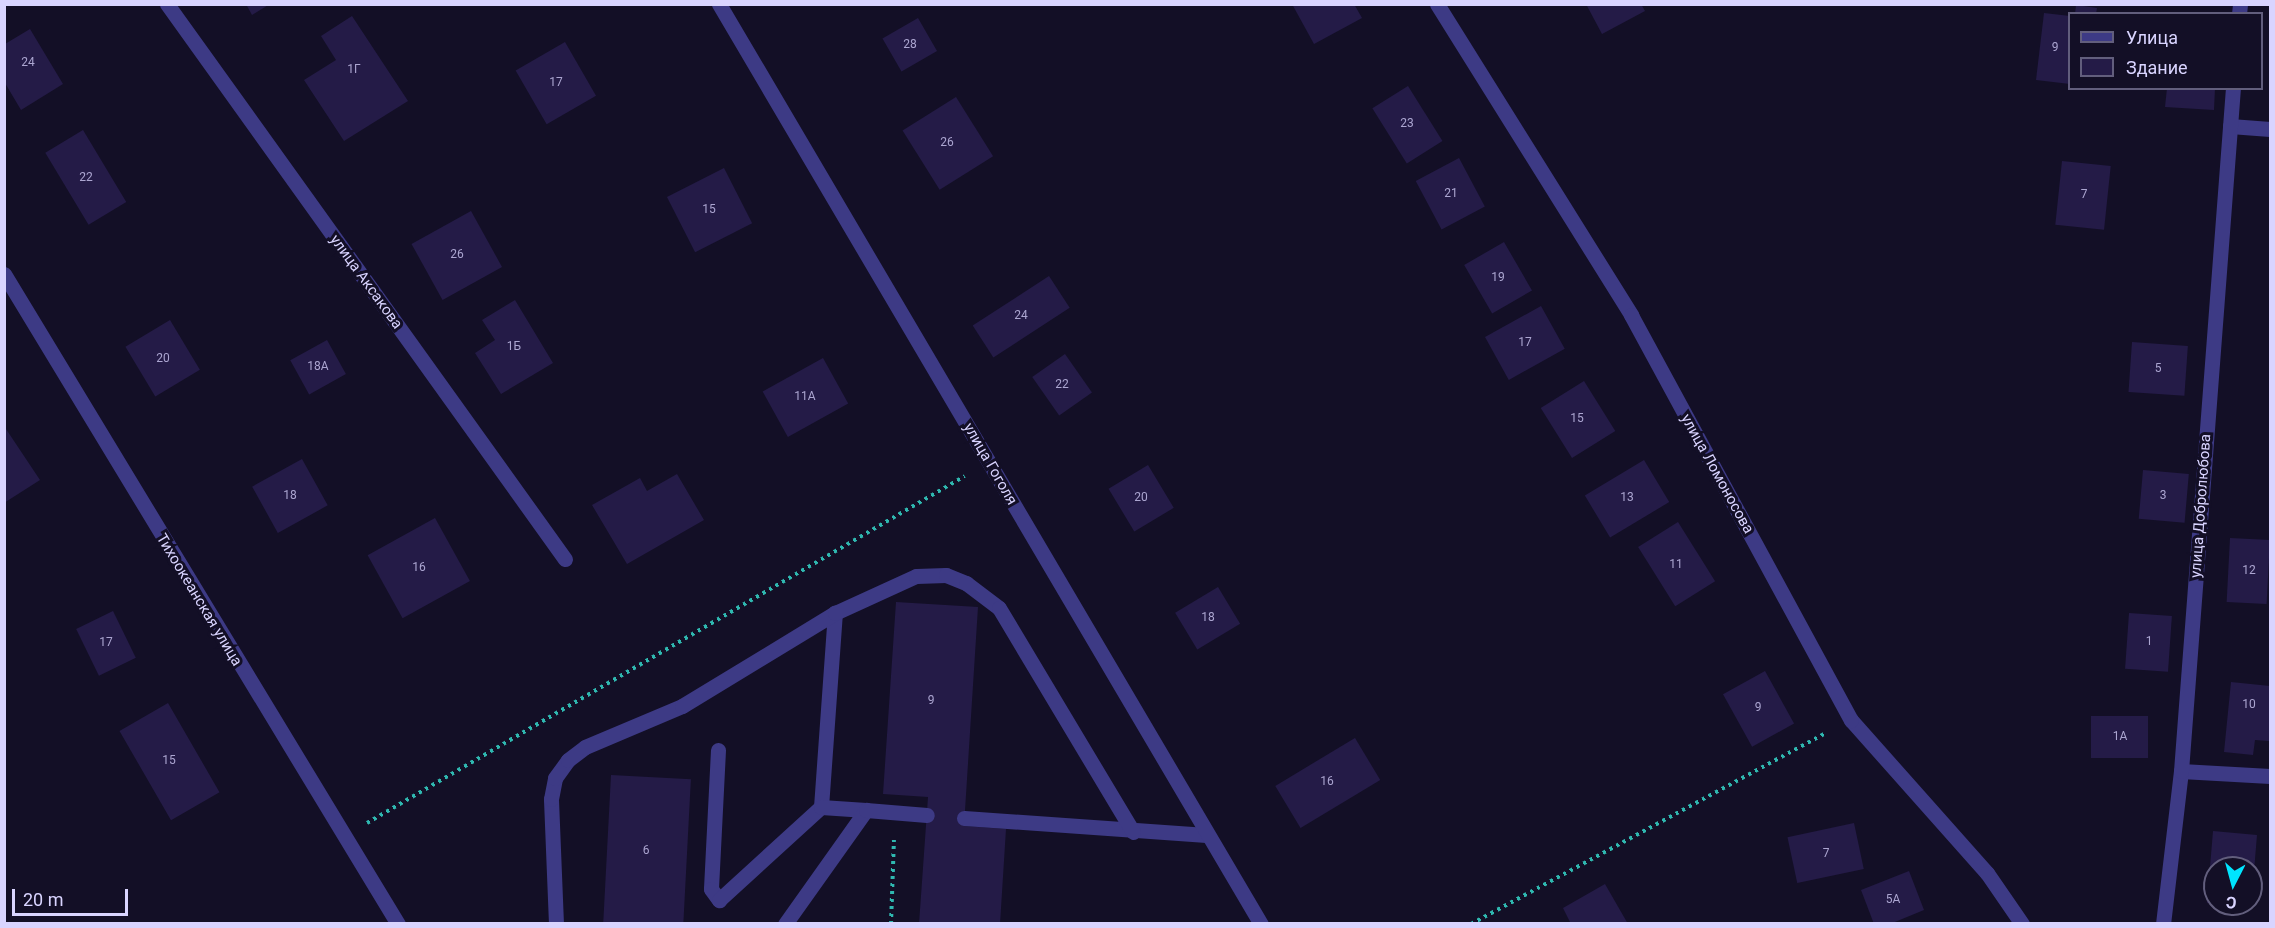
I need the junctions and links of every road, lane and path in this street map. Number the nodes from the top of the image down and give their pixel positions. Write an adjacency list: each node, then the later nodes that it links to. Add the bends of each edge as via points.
1 (167, 4): 9 (street, улица Аксакова)
2 (720, 4): 8 (street, улица Гоголя)
3 (1437, 4): 11 (street, улица Ломоносова, via 1630,315)
4 (2233, 90): 5 (street, улица Добролюбова)
5 (2230, 126): 6 (street); 13 (street, улица Добролюбова)
6 (2271, 129)
7 (4, 274): 22 (street, Тихоокеанская улица)
8 (990, 462): 21 (street, улица Гоголя); 22 (path)
9 (565, 559)
10 (835, 613): 15 (street); 20 (street, via 916,576 946,575 982,594 999,608); 24 (street, via 691,700 585,747 568,760 555,778 551,799)
11 (1851, 720): 28 (path); 29 (street, улица Ломоносова, via 1987,873)
12 (718, 750): 15 (street, via 711,889 716,900 732,893)
13 (2181, 771): 14 (street); 30 (street, улица Добролюбова)
14 (2271, 776)
15 (821, 807): 16 (street)
16 (866, 810): 17 (street); 25 (street)
17 (895, 812): 18 (street); 26 (path)
18 (927, 815)
19 (964, 818): 20 (street)
20 (1133, 832): 21 (street)
21 (1206, 836): 27 (street, улица Гоголя)
22 (344, 837): 23 (street, Тихоокеанская улица)
23 (398, 924)
24 (556, 924)
25 (785, 924)
26 (891, 924)
27 (1261, 924)
28 (1471, 924)
29 (2022, 924)
30 (2163, 924)

